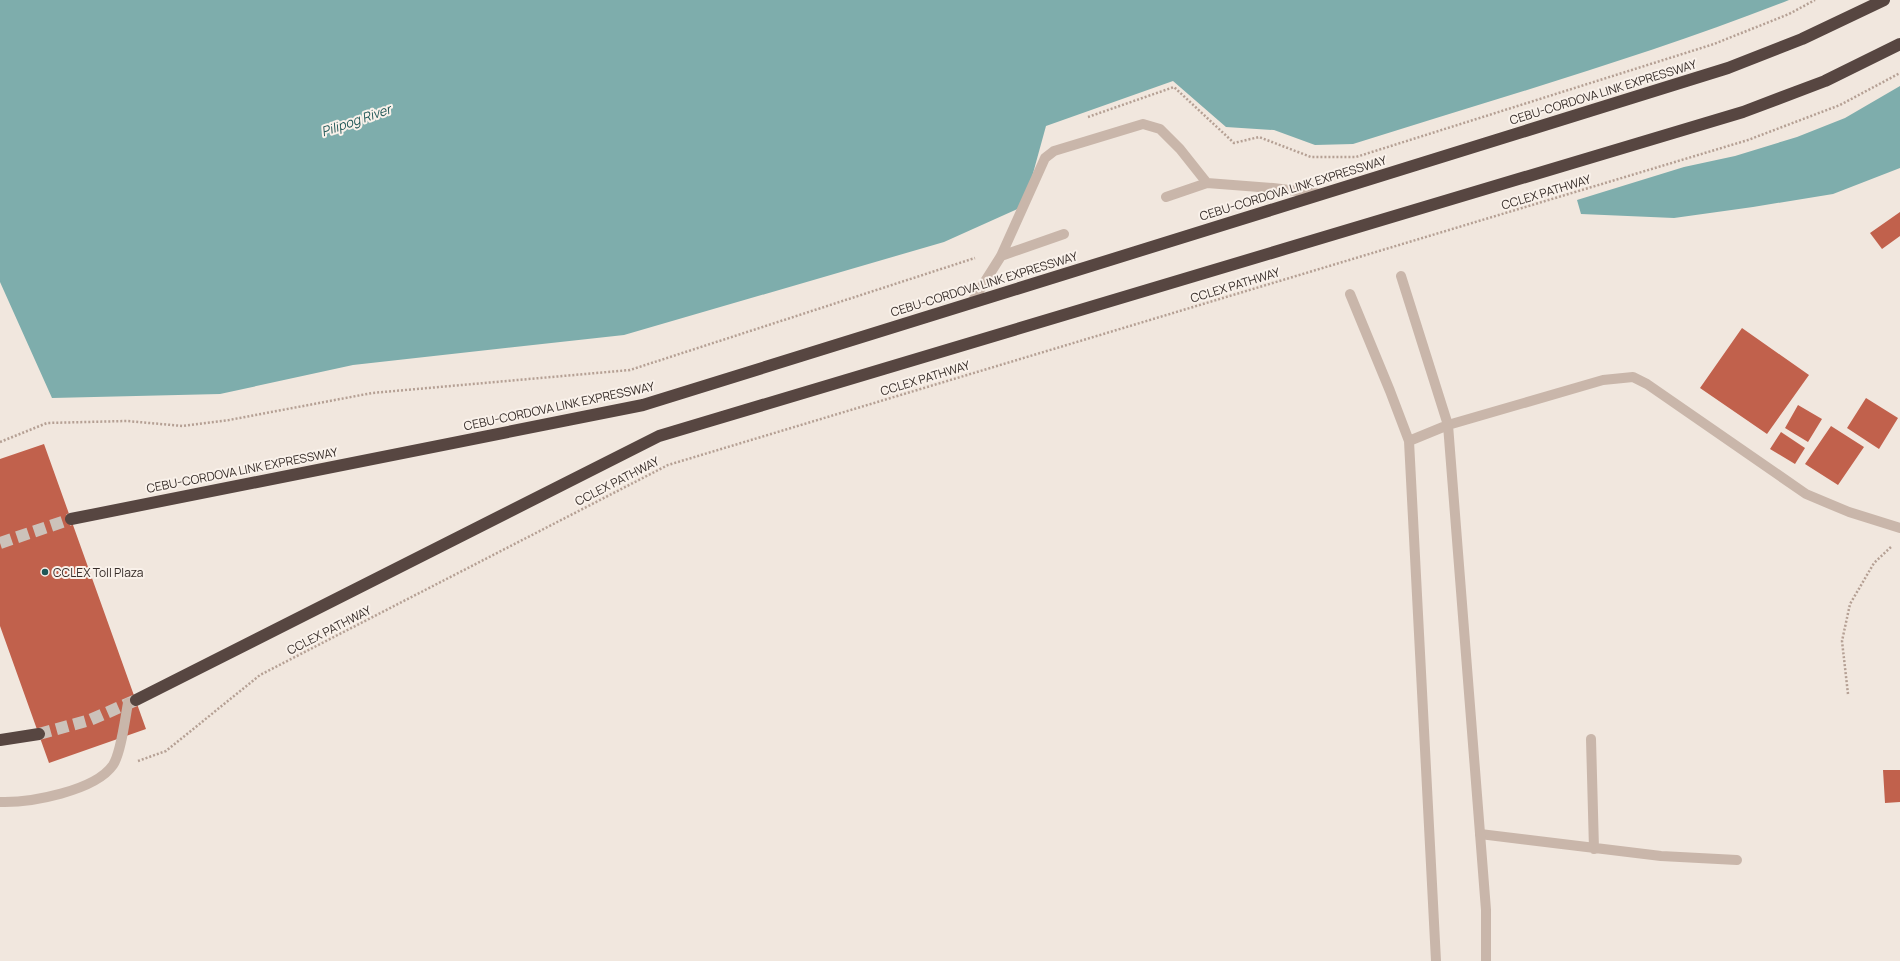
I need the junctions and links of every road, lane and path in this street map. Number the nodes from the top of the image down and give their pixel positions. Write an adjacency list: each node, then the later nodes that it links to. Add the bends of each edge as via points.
1 (1815, 0): 5 (path, via 1789,14 1714,44 1356,157 1311,157 1259,137 1234,143 1174,87)
2 (1884, 0): 7 (highway, CEBU-CORDOVA LINK EXPRESSWAY, via 1802,39 1728,68)
3 (1900, 44): 22 (highway, via 1825,81 1743,112 659,436)
4 (1900, 73): 26 (path, CCLEX PATHWAY, via 1840,105 1748,140 668,465 260,676 166,751)
5 (1080, 120)
6 (1207, 183): 7 (street); 8 (street); 10 (street, via 1160,129 1143,124 1102,136 1054,151 1045,158)
7 (1322, 194): 14 (highway, CEBU-CORDOVA LINK EXPRESSWAY)
8 (1166, 197)
9 (1064, 234): 11 (street)
10 (1008, 243): 11 (street); 17 (path, via 965,263 630,370 372,393 229,420 183,426 127,421 47,423)
11 (1001, 256): 14 (street)
12 (1401, 276): 15 (street)
13 (1350, 294): 16 (street)
14 (972, 302): 18 (highway, CEBU-CORDOVA LINK EXPRESSWAY, via 643,405)
15 (1448, 425): 16 (street); 19 (street, via 1603,380 1633,377 1647,384 1806,494 1849,512); 28 (street)
16 (1409, 441): 31 (street)
17 (0, 442)
18 (71, 518)
19 (1900, 528)
20 (1895, 544): 21 (path, via 1874,563 1850,604 1842,641)
21 (1848, 694)
22 (132, 702): 26 (street, via 114,765)
23 (39, 734): 25 (highway)
24 (1591, 739): 29 (street)
25 (0, 740)
26 (108, 771): 27 (street, via 98,779 74,790 39,798)
27 (0, 802)
28 (1480, 834): 29 (street); 32 (street, via 1486,910)
29 (1594, 849): 30 (street)
30 (1737, 860)
31 (1436, 961)
32 (1486, 961)

